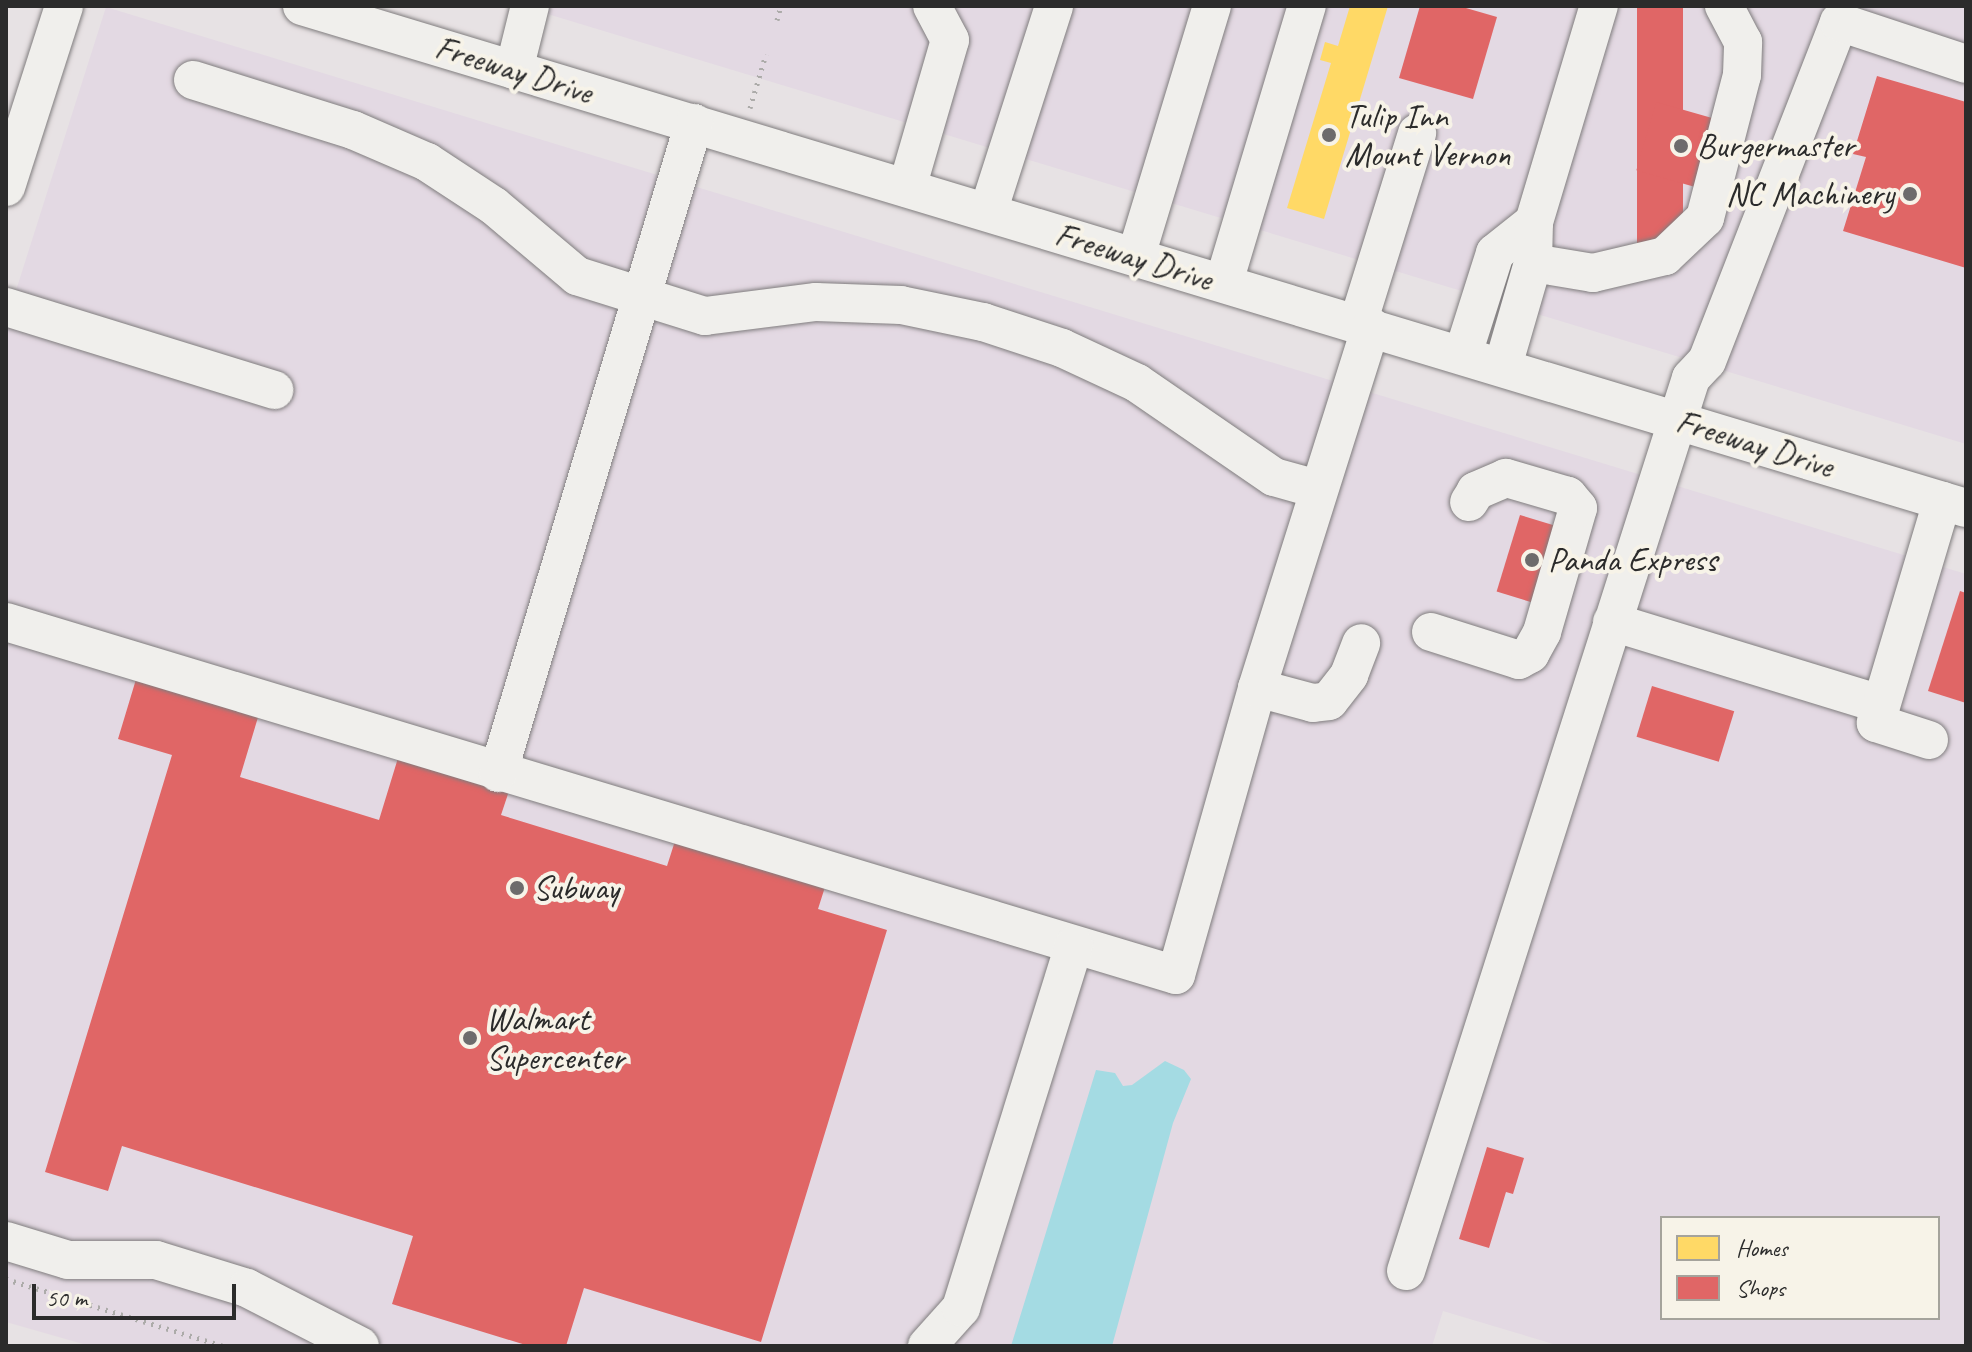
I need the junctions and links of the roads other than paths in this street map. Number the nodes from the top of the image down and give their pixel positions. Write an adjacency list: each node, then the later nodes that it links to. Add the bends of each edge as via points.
1 (64, 6): 13 (street)
2 (530, 6): 11 (street)
3 (932, 6): 17 (street, via 950,40)
4 (1054, 6): 18 (street)
5 (1212, 6): 20 (street)
6 (1307, 6): 22 (street)
7 (1599, 6): 19 (street)
8 (1724, 6): 21 (street, via 1743,42 1742,75 1705,218 1665,256 1593,273)
9 (321, 9): 11 (street, Freeway Drive)
10 (1966, 64): 29 (street, via 1839,22 1707,361 1691,378)
11 (514, 70): 14 (street, Freeway Drive)
12 (193, 80): 23 (street, via 353,130 427,162 494,206 577,276)
13 (20, 97): 16 (street)
14 (694, 123): 17 (street, Freeway Drive); 23 (street)
15 (1417, 133): 25 (street)
16 (6, 187)
17 (907, 188): 18 (street, Freeway Drive)
18 (988, 212): 20 (street, Freeway Drive)
19 (1534, 222): 21 (street); 26 (street, via 1495,253)
20 (1136, 256): 22 (street, Freeway Drive)
21 (1533, 263): 27 (street)
22 (1224, 282): 25 (street, Freeway Drive)
23 (642, 296): 30 (street, via 705,316 816,302 901,305 983,322 1062,348 1137,383 1274,477); 40 (street)
24 (6, 307): 28 (street)
25 (1365, 325): 26 (street, Freeway Drive); 30 (street)
26 (1463, 354): 27 (street, Freeway Drive)
27 (1503, 366): 29 (street, Freeway Drive)
28 (274, 390)
29 (1677, 419): 32 (street, Freeway Drive); 34 (street)
30 (1317, 489): 37 (street)
31 (1469, 502): 35 (street, via 1476,491 1506,478 1568,496 1578,508 1542,632 1530,654 1519,660)
32 (1954, 504): 38 (street)
33 (6, 622): 40 (street)
34 (1612, 622): 38 (street); 43 (street)
35 (1431, 632)
36 (1361, 643): 37 (street, via 1349,675 1329,701 1313,703)
37 (1257, 688): 41 (street, via 1176,975)
38 (1881, 704): 39 (street, via 1876,723)
39 (1929, 740)
40 (498, 773): 41 (street)
41 (1074, 945): 45 (street, via 961,1308)
42 (6, 1241): 44 (street, via 68,1260 156,1260 247,1288)
43 (1406, 1271)
44 (360, 1346)
45 (927, 1346)

